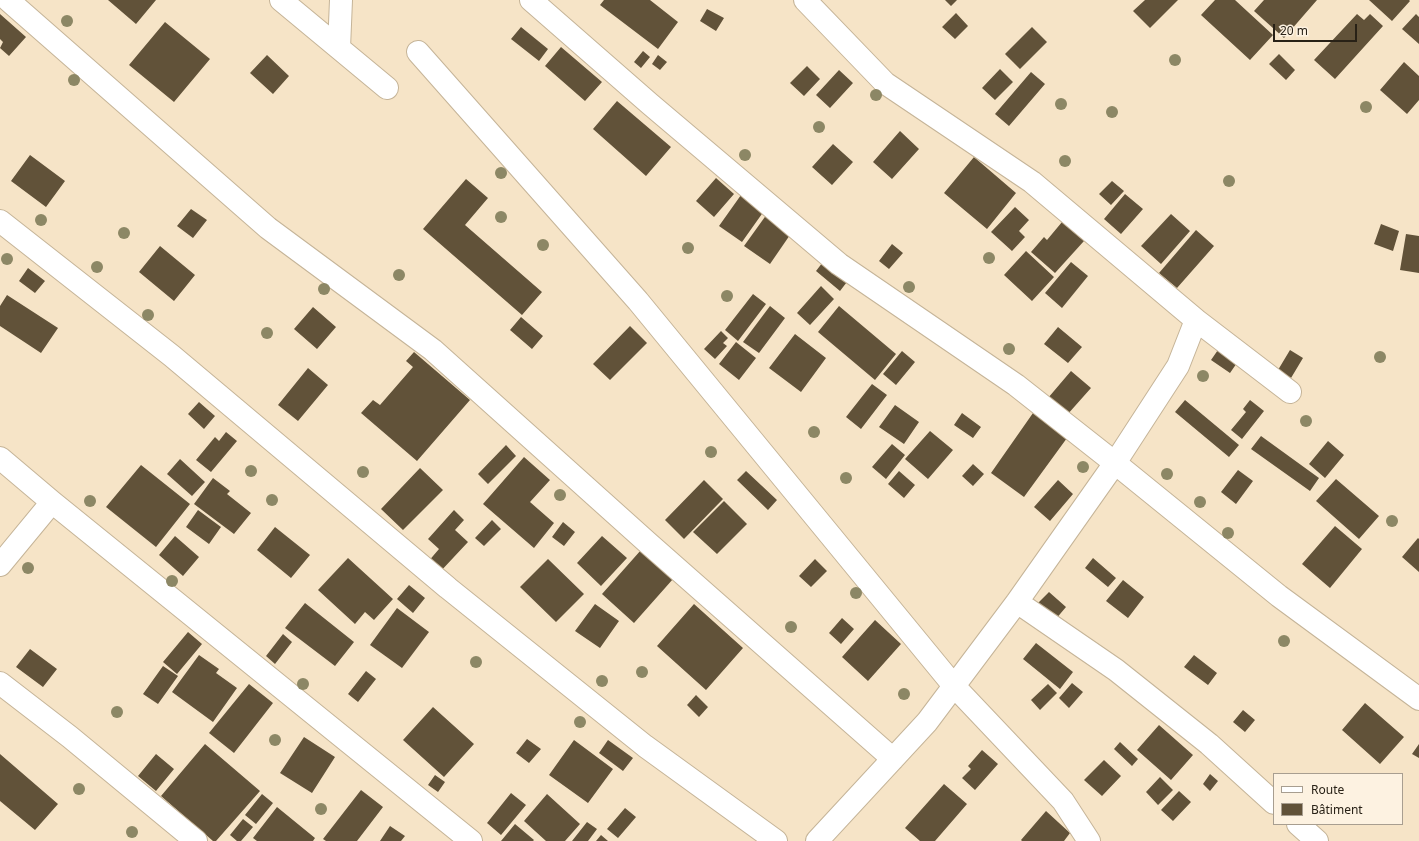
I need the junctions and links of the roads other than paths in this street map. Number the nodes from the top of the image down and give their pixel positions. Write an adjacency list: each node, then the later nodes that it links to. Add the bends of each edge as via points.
1 (8, 0): 20 (street, via 268,228 433,350)
2 (281, 0): 6 (street)
3 (341, 0): 6 (street)
4 (531, 0): 13 (street, via 839,264 1016,385)
5 (805, 0): 10 (street, via 885,82 1032,182)
6 (339, 48): 8 (street)
7 (418, 52): 18 (street, via 638,301)
8 (387, 88)
9 (0, 221): 25 (street, via 172,356 448,588 645,746)
10 (1196, 320): 11 (street); 13 (street, via 1178,366)
11 (1290, 392)
12 (0, 458): 14 (street)
13 (1115, 463): 16 (street); 19 (street, via 1279,596)
14 (52, 502): 15 (street); 24 (street)
15 (0, 565)
16 (1017, 602): 18 (street); 21 (street, via 1116,670 1209,744)
17 (0, 683): 23 (street)
18 (954, 686): 20 (street, via 927,722); 27 (street, via 1063,801)
19 (1419, 699)
20 (893, 759): 26 (street)
21 (1273, 802)
22 (1299, 825): 28 (street)
23 (196, 841)
24 (471, 841)
25 (776, 841)
26 (818, 841)
27 (1089, 841)
28 (1317, 841)

